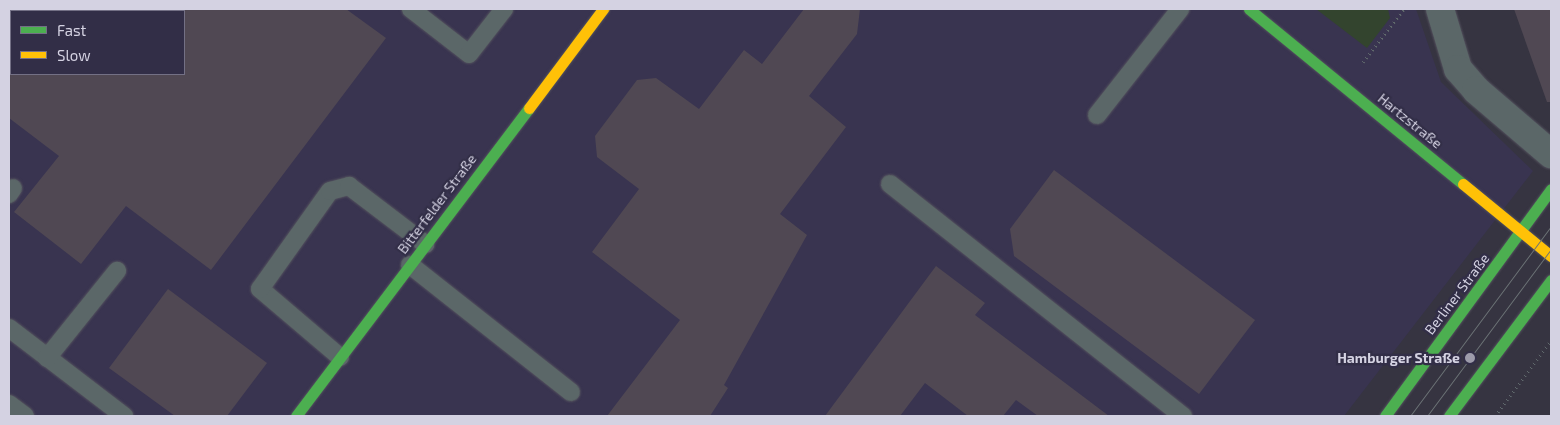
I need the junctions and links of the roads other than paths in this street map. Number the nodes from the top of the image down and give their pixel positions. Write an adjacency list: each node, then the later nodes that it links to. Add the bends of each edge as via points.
1 (412, 9): 2 (lane, via 469,54)
2 (504, 9)
3 (603, 9): 12 (street, Bitterfelder Straße)
4 (1180, 9): 7 (lane)
5 (1249, 9): 11 (street, Hartzstraße)
6 (1440, 9): 8 (street, via 1458,69 1476,90)
7 (1097, 115)
8 (1551, 154)
9 (890, 184): 25 (lane)
10 (1551, 188): 11 (street, Berliner Straße)
11 (1521, 232): 13 (street, Hartzstraße); 26 (street, Berliner Straße)
12 (425, 244): 14 (street, Bitterfelder Straße); 18 (lane, via 349,186 330,191 260,289)
13 (1551, 256)
14 (410, 265): 18 (street, Bitterfelder Straße); 20 (lane)
15 (117, 271): 19 (lane)
16 (1551, 280): 27 (street)
17 (9, 328): 19 (lane)
18 (340, 357): 24 (street, Bitterfelder Straße)
19 (47, 358): 23 (lane)
20 (571, 392)
21 (9, 404): 22 (lane)
22 (25, 416)
23 (124, 416)
24 (296, 416)
25 (1183, 416)
26 (1385, 416)
27 (1450, 416)

